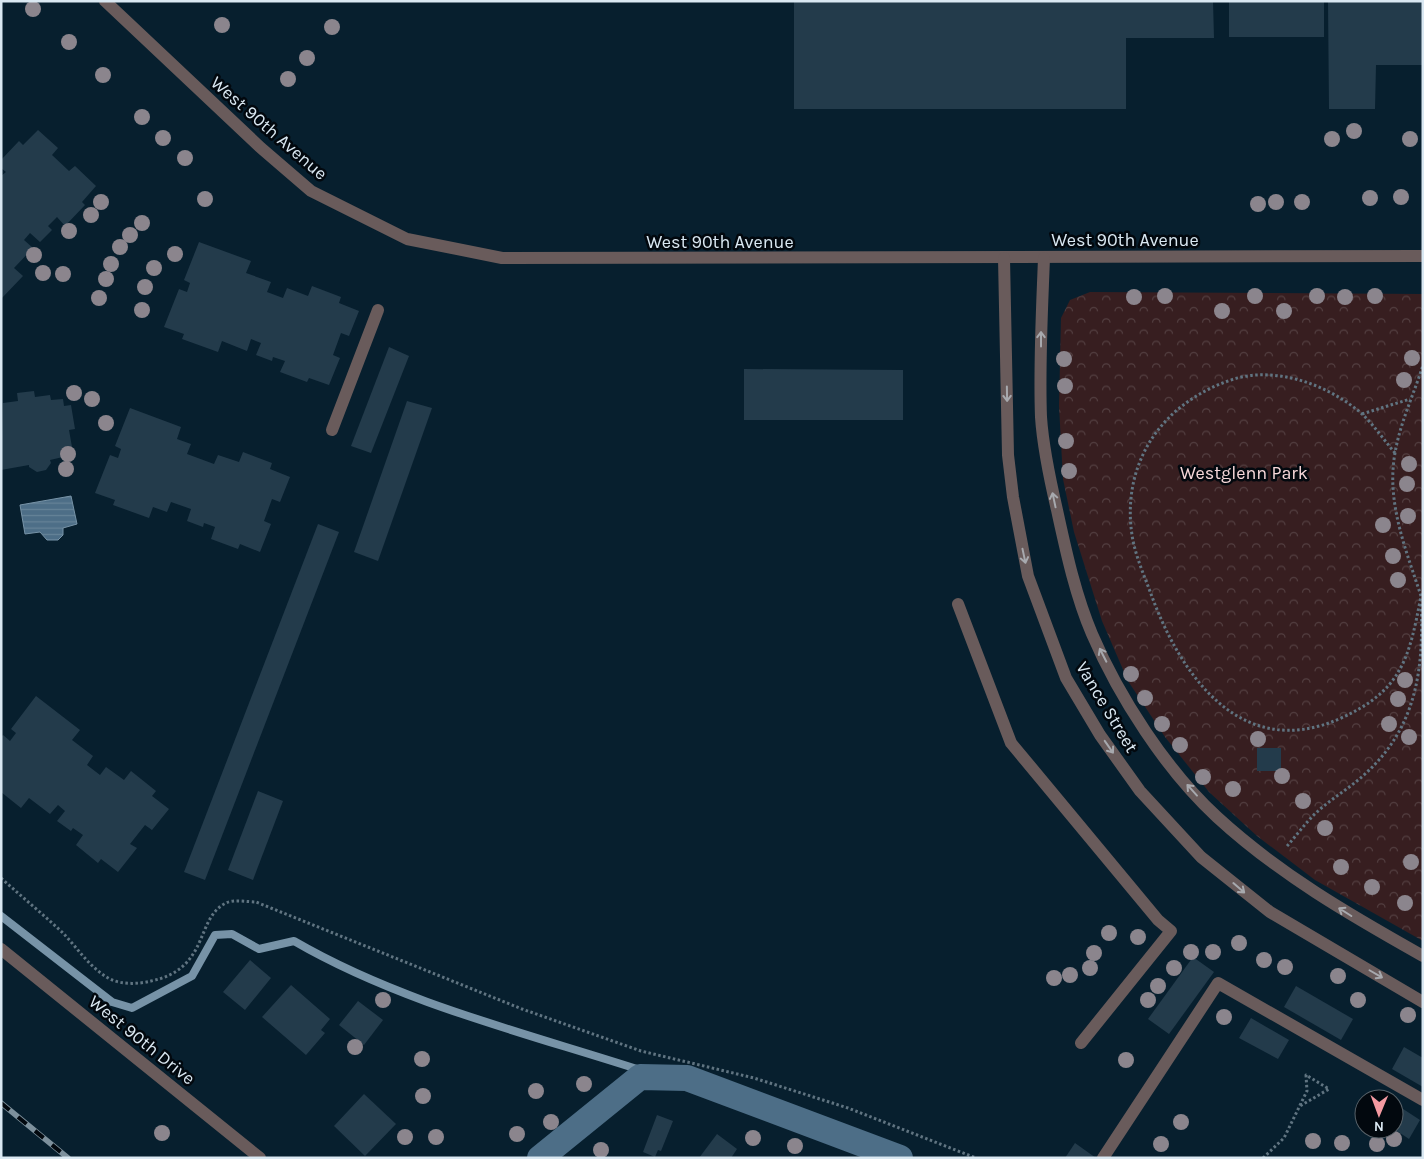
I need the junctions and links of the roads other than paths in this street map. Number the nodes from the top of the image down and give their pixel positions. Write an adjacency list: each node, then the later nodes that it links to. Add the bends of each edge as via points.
1 (105, 1): 3 (street, West 90th Avenue, via 311,191 407,239 502,258)
2 (1423, 256): 4 (street, West 90th Avenue)
3 (1004, 258): 4 (street, West 90th Avenue); 10 (street, Vance Street, one-way to 10, via 1008,455 1012,497 1028,576 1066,678 1100,735 1140,791 1201,857 1270,912)
4 (1044, 258): 9 (street, Vance Street, one-way to 4, via 1315,893 1247,843 1216,816 1180,776 1126,699 1092,634 1074,579 1051,485 1042,418)
5 (378, 310): 6 (street)
6 (332, 430)
7 (958, 604): 11 (street, via 1011,743 1158,920 1171,931)
8 (1, 949): 13 (street, West 90th Drive)
9 (1423, 956)
10 (1423, 1002)
11 (1081, 1043)
12 (1423, 1100): 14 (street, via 1218,983)
13 (260, 1158)
14 (1103, 1158)

